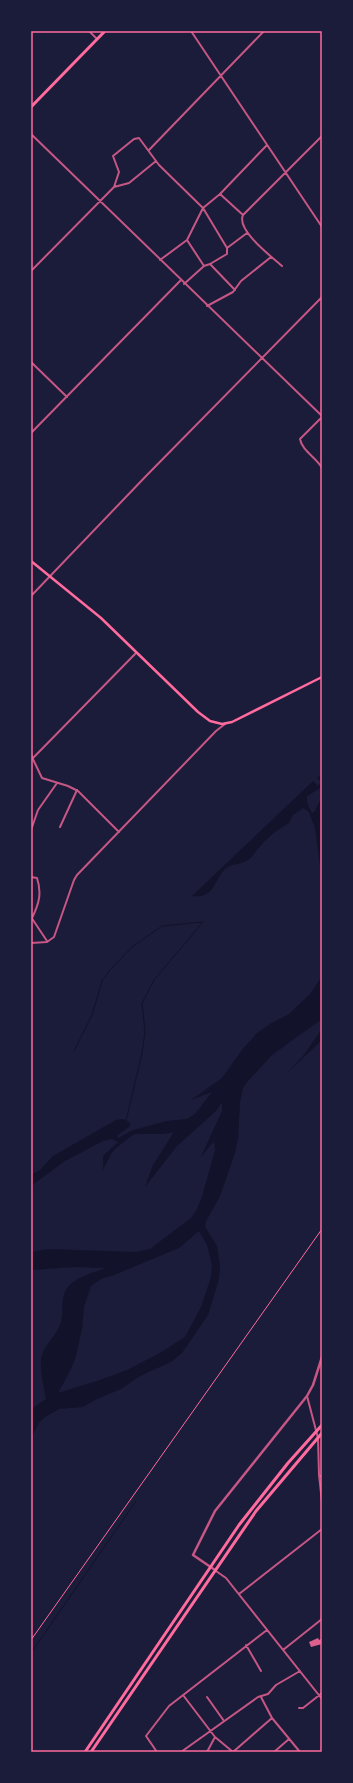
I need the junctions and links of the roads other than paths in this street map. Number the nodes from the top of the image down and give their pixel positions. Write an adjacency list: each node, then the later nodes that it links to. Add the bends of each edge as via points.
1 (89, 31): 5 (street)
2 (106, 31): 5 (main road)
3 (191, 31): 6 (street)
4 (264, 31): 6 (street)
5 (98, 39): 7 (main road)
6 (221, 76): 10 (street); 11 (street)
7 (31, 107)
8 (31, 134): 16 (street)
9 (322, 136): 13 (street)
10 (267, 145): 13 (street); 15 (street)
11 (149, 150): 12 (street); 14 (street, via 137,138 114,156 119,172)
12 (156, 161): 14 (street, via 129,182); 17 (street)
13 (285, 172): 18 (street); 19 (street)
14 (114, 187): 16 (street)
15 (220, 194): 17 (street); 18 (street)
16 (99, 201): 24 (street); 28 (street)
17 (203, 208): 21 (street); 22 (street)
18 (243, 215): 20 (street, via 241,223)
19 (322, 227)
20 (247, 233): 22 (street); 23 (street)
21 (187, 240): 24 (street); 26 (street)
22 (227, 248): 25 (street, via 227,254)
23 (271, 257): 27 (street); 31 (street, via 241,281)
24 (160, 260): 29 (street)
25 (210, 264): 26 (street); 31 (street)
26 (204, 266): 30 (street)
27 (282, 266)
28 (31, 271)
29 (181, 280): 30 (street); 36 (street)
30 (184, 284): 33 (street)
31 (235, 290): 33 (street)
32 (322, 297): 34 (street)
33 (207, 306): 34 (street)
34 (262, 358): 37 (street); 41 (street)
35 (31, 362): 36 (street)
36 (67, 397): 38 (street)
37 (322, 417): 39 (street, via 300,439 301,444)
38 (31, 433)
39 (322, 467)
40 (31, 560): 41 (main road)
41 (50, 576): 42 (street); 43 (main road, via 101,618)
42 (31, 596)
43 (136, 653): 45 (main road, via 198,712 210,721); 47 (street)
44 (322, 677): 45 (main road)
45 (226, 723): 52 (street)
46 (31, 756): 47 (street)
47 (33, 758): 48 (street, via 42,778)
48 (57, 783): 49 (street); 51 (street, via 38,810)
49 (77, 790): 50 (street); 52 (street)
50 (60, 827)
51 (31, 830)
52 (119, 832): 55 (street, via 74,880 55,935)
53 (31, 877): 54 (street, via 37,878 41,892)
54 (32, 918): 55 (street)
55 (48, 942): 56 (street)
56 (31, 943)
57 (322, 1357): 58 (street)
58 (307, 1396): 60 (street); 67 (street, via 215,1511 193,1555)
59 (322, 1425): 60 (main road)
60 (316, 1432): 62 (street); 67 (main road, via 271,1484)
61 (322, 1433): 62 (main road)
62 (318, 1438): 63 (street); 68 (main road, via 256,1511)
63 (319, 1475): 64 (street); 65 (street)
64 (322, 1477)
65 (322, 1502)
66 (322, 1529): 69 (street)
67 (210, 1567): 68 (street); 89 (main road)
68 (215, 1570): 69 (street, via 226,1578); 90 (main road)
69 (239, 1594): 71 (street)
70 (322, 1619): 73 (street)
71 (267, 1630): 72 (street); 73 (street)
72 (246, 1646): 75 (street); 77 (street)
73 (283, 1650): 74 (street)
74 (300, 1671): 78 (street); 80 (street)
75 (260, 1672)
76 (322, 1693): 78 (street)
77 (183, 1695): 85 (street); 91 (street, via 169,1706 146,1736)
78 (319, 1696): 81 (street); 82 (street)
79 (207, 1697): 84 (street)
80 (261, 1697): 83 (street); 84 (street)
81 (322, 1699)
82 (299, 1708)
83 (272, 1718): 87 (street); 88 (street)
84 (224, 1721): 85 (street)
85 (210, 1731): 86 (street); 92 (street)
86 (215, 1737): 88 (street, via 233,1752); 93 (street)
87 (289, 1739): 94 (street); 95 (street)
88 (238, 1751)
89 (85, 1752)
90 (91, 1752)
91 (157, 1752)
92 (181, 1752)
93 (207, 1752)
94 (274, 1752)
95 (300, 1752)

